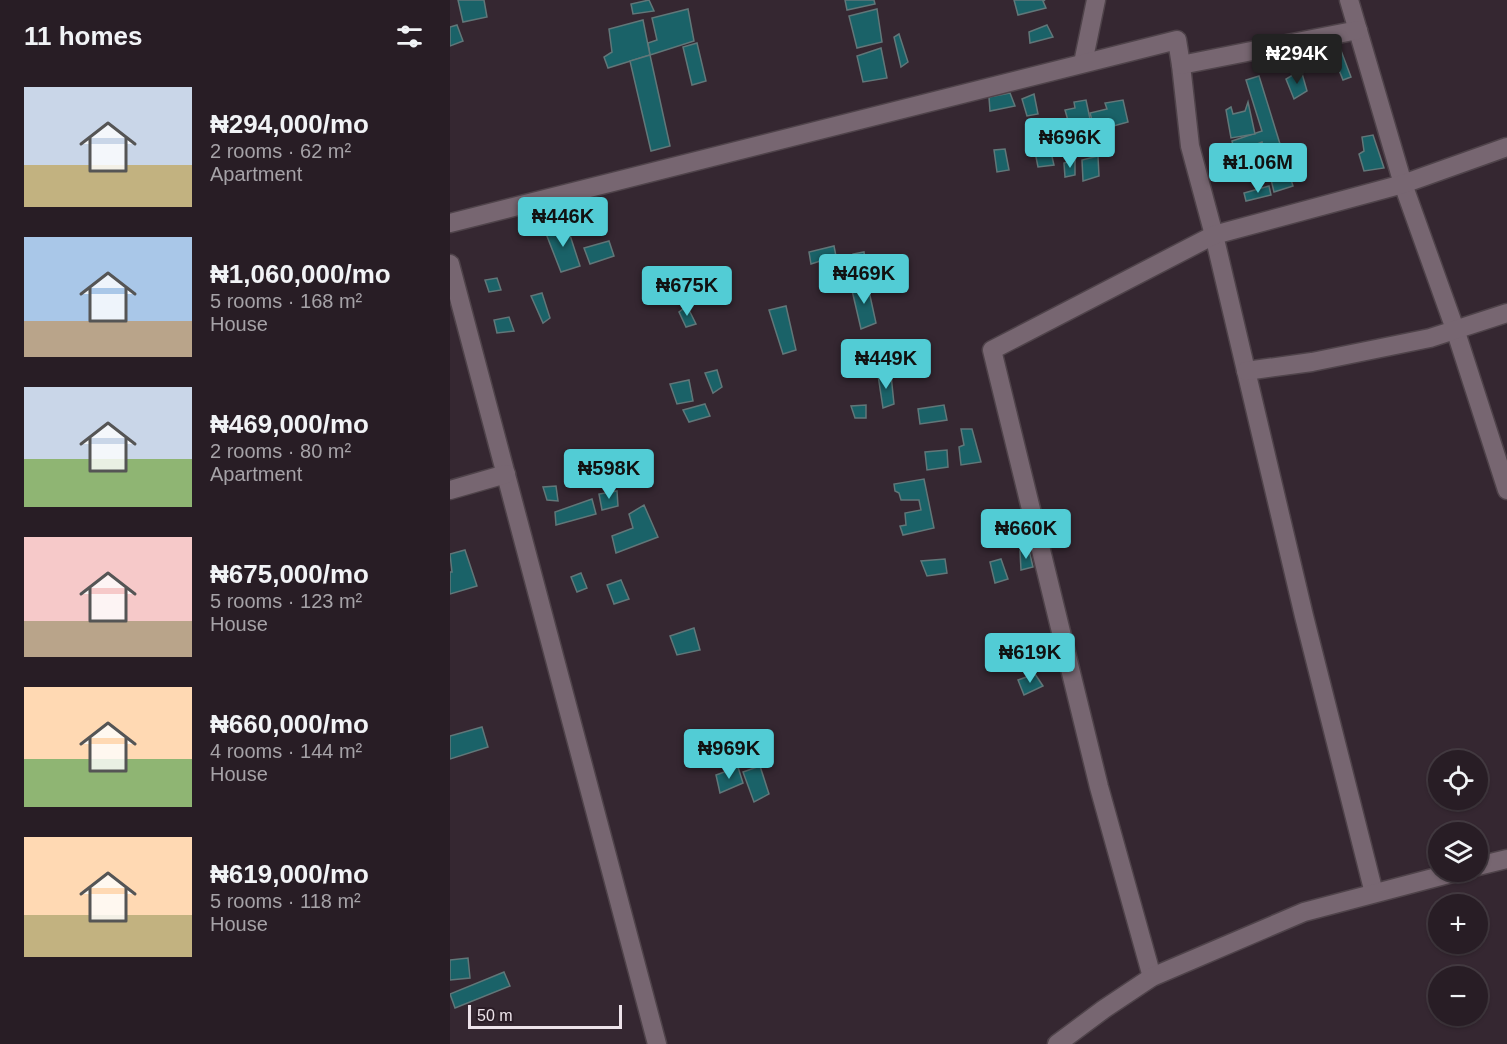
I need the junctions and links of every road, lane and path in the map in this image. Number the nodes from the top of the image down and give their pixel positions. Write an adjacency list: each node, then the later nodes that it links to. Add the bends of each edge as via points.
1 (1096, 0): 4 (street)
2 (1348, 0): 3 (street)
3 (1358, 30): 5 (street); 7 (street)
4 (1083, 63): 5 (street, via 1177,40); 8 (street)
5 (1181, 65): 9 (street, via 1190,146)
6 (1507, 147): 7 (street)
7 (1403, 184): 9 (street); 12 (street)
8 (450, 224)
9 (1214, 234): 13 (street); 21 (street, via 992,350 1099,787)
10 (450, 264): 14 (street)
11 (1507, 313): 12 (street)
12 (1455, 329): 13 (street, via 1430,338 1323,360); 16 (street)
13 (1246, 371): 20 (street)
14 (506, 474): 15 (street); 22 (street)
15 (450, 490)
16 (1507, 490)
17 (1507, 859): 18 (street)
18 (1488, 864)
19 (1428, 879): 20 (street)
20 (1374, 893): 21 (street, via 1304,912)
21 (1152, 977): 23 (street)
22 (657, 1044)
23 (1058, 1044)

